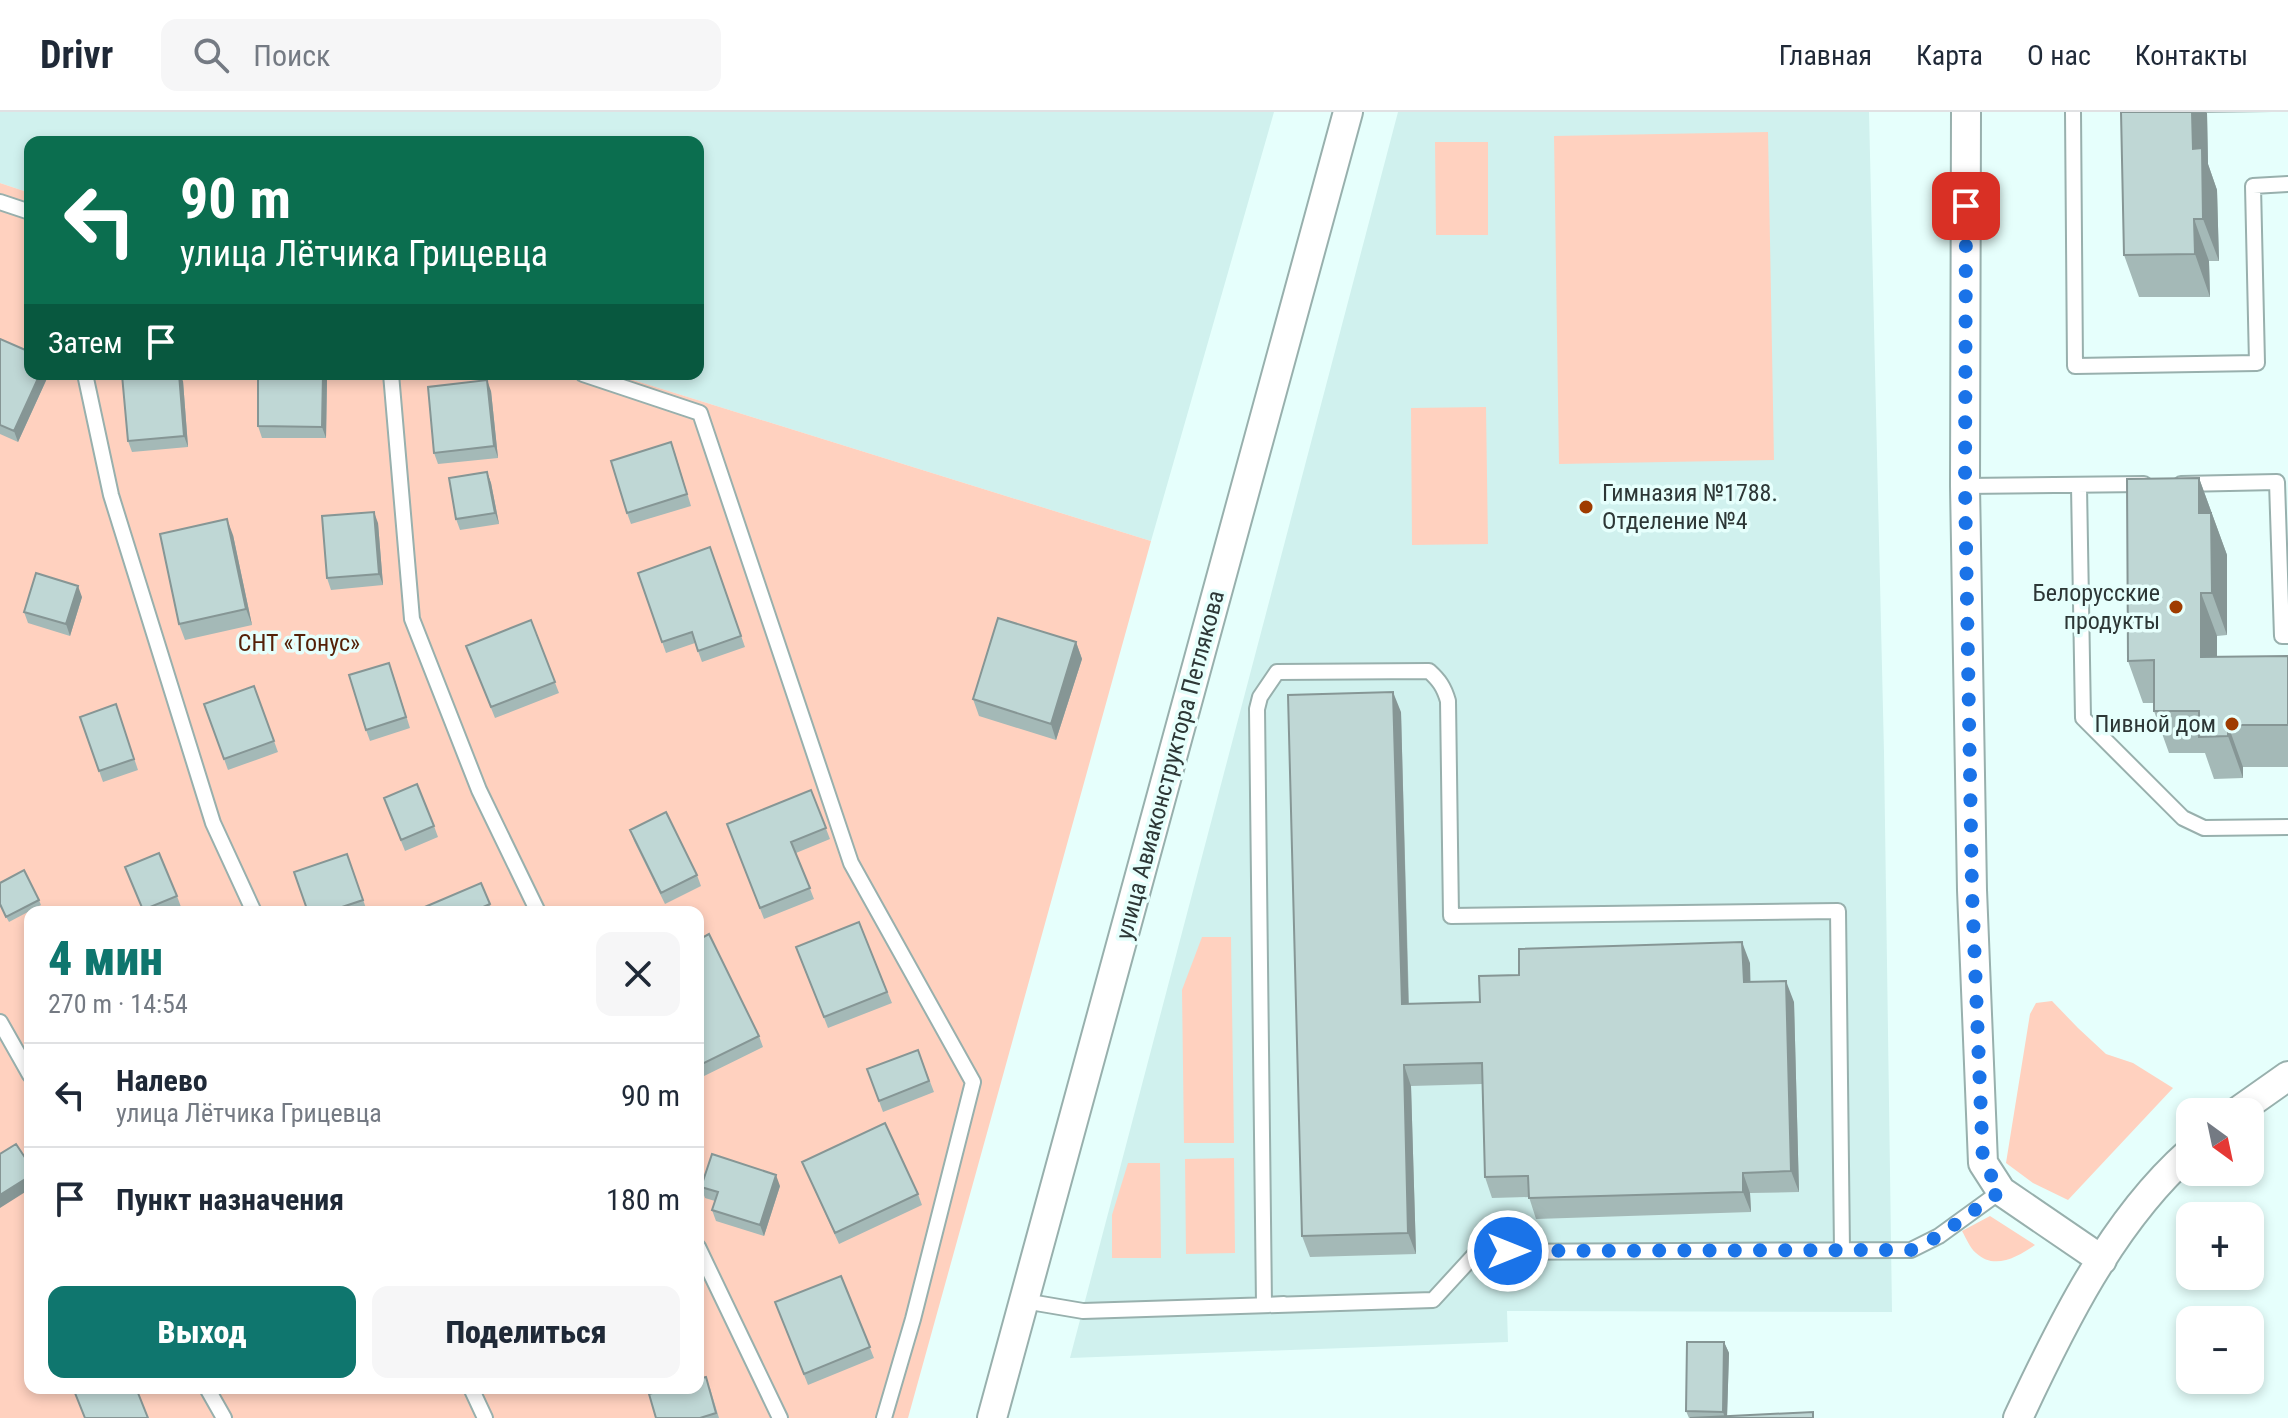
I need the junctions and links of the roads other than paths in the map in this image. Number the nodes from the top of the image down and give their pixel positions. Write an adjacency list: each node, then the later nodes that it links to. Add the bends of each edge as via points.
1 (1348, 112): 25 (street, улица Авиаконструктора Петлякова)
2 (1966, 112): 10 (street)
3 (2073, 112): 4 (lane, via 2075,366 2257,363 2253,186)
4 (2288, 184)
5 (0, 202): 6 (lane)
6 (24, 210)
7 (86, 380): 14 (lane, via 111,495 213,823)
8 (392, 380): 15 (lane, via 412,619 479,790)
9 (601, 380): 32 (lane, via 700,413 851,863 973,1082)
10 (1965, 486): 11 (lane); 21 (street, via 1983,1163)
11 (2079, 486): 12 (lane, via 2277,482 2282,636); 13 (lane, via 2083,718 2183,818 2204,828)
12 (2288, 636)
13 (2288, 827)
14 (251, 906)
15 (535, 906)
16 (0, 1022): 17 (lane)
17 (24, 1064)
18 (2288, 1076): 19 (street)
19 (2257, 1098)
20 (2176, 1166): 24 (street)
21 (2001, 1191): 22 (lane, via 1911,1250); 24 (street)
22 (1842, 1250): 26 (lane, via 1477,1252 1433,1300); 26 (lane, via 1838,911 1451,916 1448,701 1439,679 1429,671 1277,672 1257,709 1262,1164 1264,1305)
23 (704, 1260): 31 (lane)
24 (2102, 1260): 34 (street, via 2065,1319)
25 (1024, 1301): 26 (lane, via 1083,1311); 33 (street, улица Авиаконструктора Петлякова)
26 (1284, 1304)
27 (210, 1394): 29 (lane)
28 (474, 1394): 30 (lane)
29 (224, 1418)
30 (485, 1418)
31 (780, 1418)
32 (884, 1418)
33 (992, 1418)
34 (2018, 1418)

